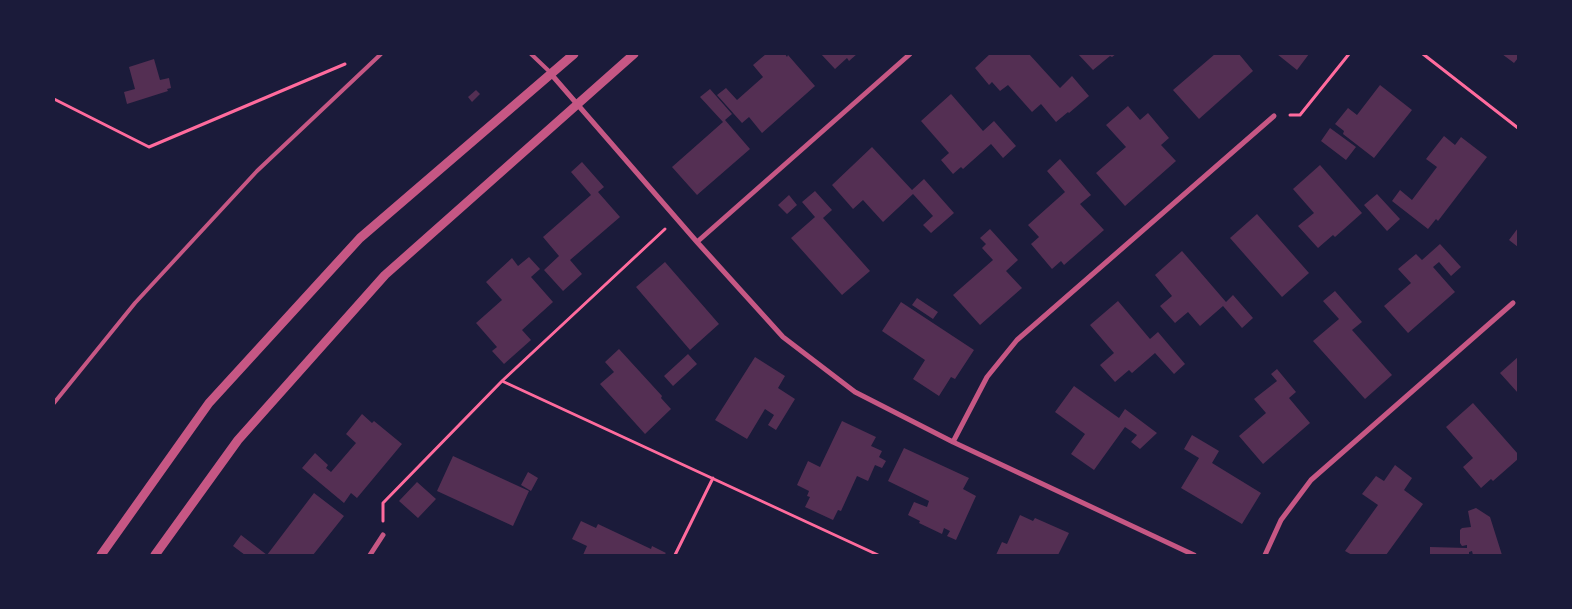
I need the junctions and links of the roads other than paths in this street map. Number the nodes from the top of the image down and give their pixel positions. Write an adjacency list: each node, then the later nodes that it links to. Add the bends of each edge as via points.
1 (382, 54): 11 (lane, via 257,171 135,303)
2 (531, 54): 6 (lane)
3 (574, 54): 6 (street)
4 (634, 54): 7 (street)
5 (910, 54): 9 (street)
6 (551, 74): 7 (street); 14 (street, via 360,238 209,403)
7 (578, 104): 9 (street); 15 (street, via 385,275 238,440)
8 (1274, 116): 12 (street, via 1017,340 986,377)
9 (697, 242): 12 (street, via 783,338 855,392)
10 (1513, 303): 18 (street, via 1311,480 1281,520)
11 (54, 403)
12 (953, 442): 17 (street)
13 (383, 535): 16 (street)
14 (101, 555)
15 (155, 555)
16 (370, 555)
17 (1194, 555)
18 (1265, 555)

